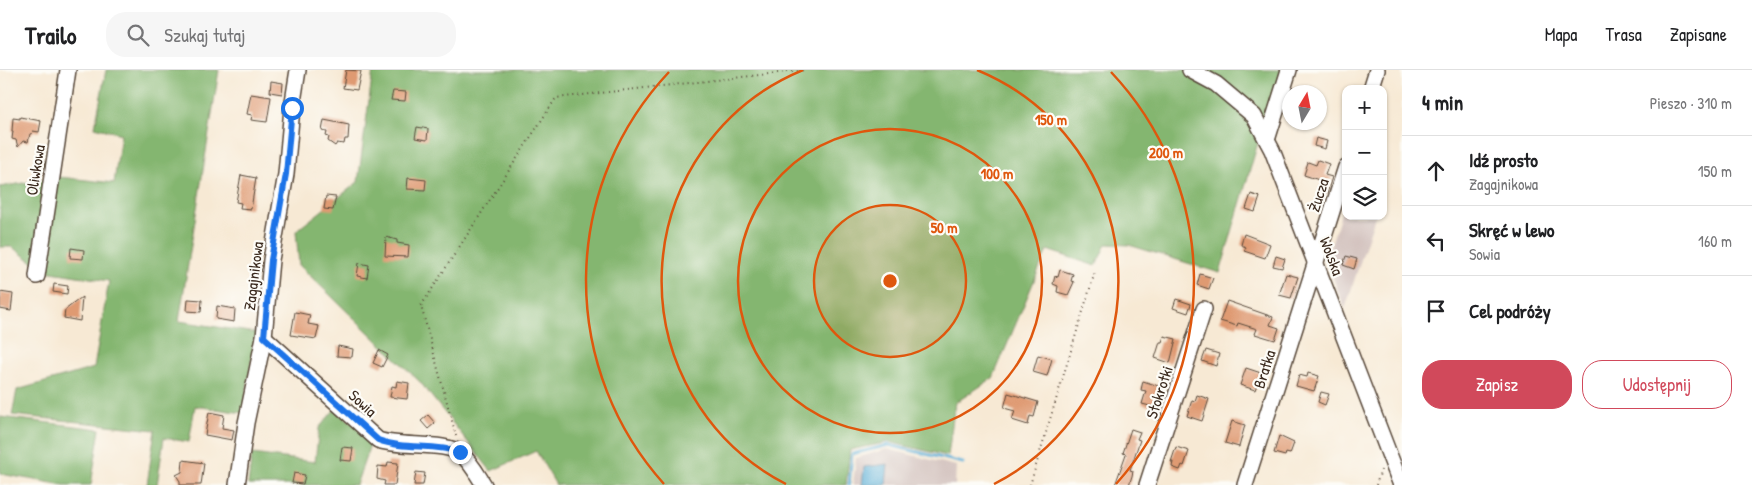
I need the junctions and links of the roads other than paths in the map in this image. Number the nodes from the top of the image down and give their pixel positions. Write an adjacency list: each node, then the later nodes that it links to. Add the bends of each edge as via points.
1 (68, 70): 10 (street, Oliwkowa)
2 (298, 70): 12 (street, Zagajnikowa, via 286,174 271,260)
3 (1190, 70): 7 (street, Wolska, via 1216,84 1254,116)
4 (1289, 70): 7 (street)
5 (1377, 70): 6 (street)
6 (1372, 85)
7 (1267, 140): 9 (street, Wolska)
8 (1343, 175): 9 (street, Żucza)
9 (1315, 263): 16 (street, Bratka); 17 (street, Wolska)
10 (37, 276)
11 (1204, 309): 15 (street, Stokrotki)
12 (264, 337): 13 (street, Zagajnikowa); 14 (street, Sowia, via 378,440 460,452)
13 (237, 485)
14 (484, 485)
15 (1147, 485)
16 (1245, 485)
17 (1401, 485)

